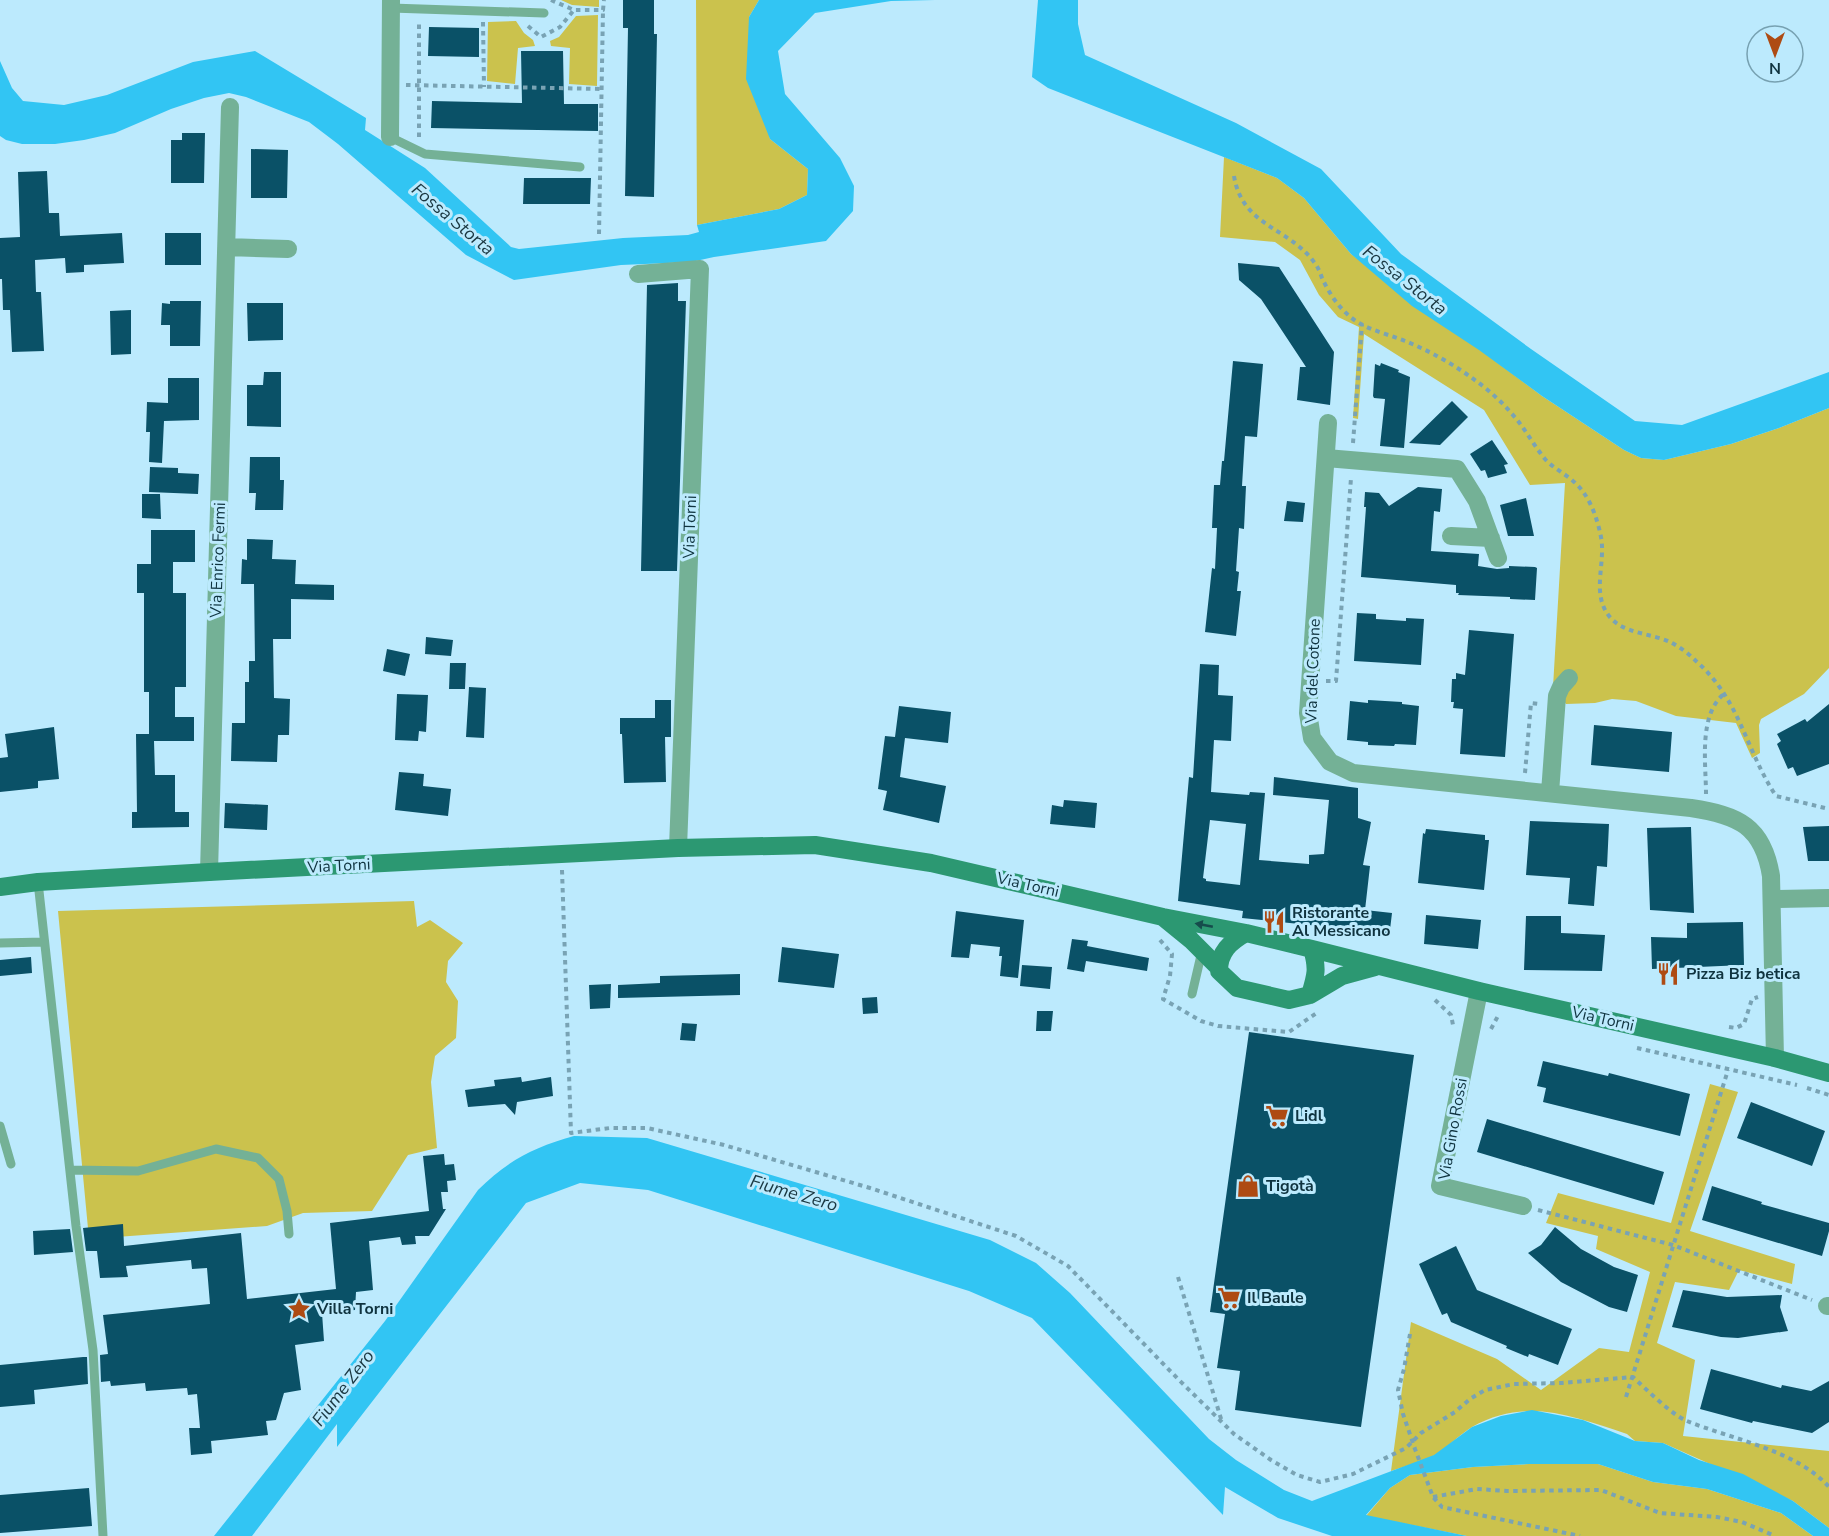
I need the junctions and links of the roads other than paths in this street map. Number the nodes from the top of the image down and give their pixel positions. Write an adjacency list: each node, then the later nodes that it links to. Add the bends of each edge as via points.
1 (391, 4): 2 (lane); 4 (street)
2 (544, 13)
3 (230, 107): 6 (street, Via Enrico Fermi)
4 (390, 137): 5 (lane, via 425,154)
5 (580, 167)
6 (227, 247): 7 (street); 17 (street, Via Enrico Fermi)
7 (288, 249)
8 (638, 274): 16 (street, Via Torni, via 700,269)
9 (1328, 423): 10 (street, Via del Cotone)
10 (1326, 458): 12 (street, via 1457,469 1477,501); 15 (street, Via del Cotone, via 1308,713 1312,738 1330,762 1353,773)
11 (1451, 536): 12 (street)
12 (1491, 538): 13 (street)
13 (1498, 558)
14 (1569, 678): 15 (street, via 1557,696)
15 (1550, 793): 21 (street, Via del Cotone, via 1729,815 1749,828 1765,848)
16 (678, 848): 17 (main road, Via Torni); 22 (main road, Via Torni, via 814,844 931,863)
17 (209, 872): 18 (main road, Via Torni)
18 (38, 882): 19 (main road, Via Torni); 24 (lane)
19 (0, 887)
20 (1829, 898): 21 (street)
21 (1773, 899): 33 (street, Via del Cotone)
22 (1162, 917): 23 (main road, Via Torni, one-way to 22); 27 (main road, Via Torni)
23 (1246, 933): 26 (main road, Via Torni); 28 (main road, via 1230,942)
24 (44, 942): 25 (lane); 37 (lane)
25 (0, 943)
26 (1312, 949): 29 (main road, Via Torni); 32 (main road, via 1317,974)
27 (1202, 951): 28 (main road, Via Torni); 31 (lane)
28 (1218, 967): 32 (main road, Via Torni, via 1237,988 1289,1000)
29 (1377, 967): 30 (main road, Via Torni); 32 (main road, Via Torni, via 1342,976)
30 (1479, 991): 33 (main road, Via Torni); 38 (street, Via Gino Rossi, via 1440,1186)
31 (1192, 994)
32 (1310, 994)
33 (1775, 1058): 34 (main road, Via Torni)
34 (1829, 1073)
35 (0, 1126): 36 (lane)
36 (11, 1164)
37 (70, 1170): 39 (lane, via 138,1171 216,1149 258,1158 279,1179); 40 (lane, via 93,1350)
38 (1523, 1206)
39 (289, 1233)
40 (103, 1536)

